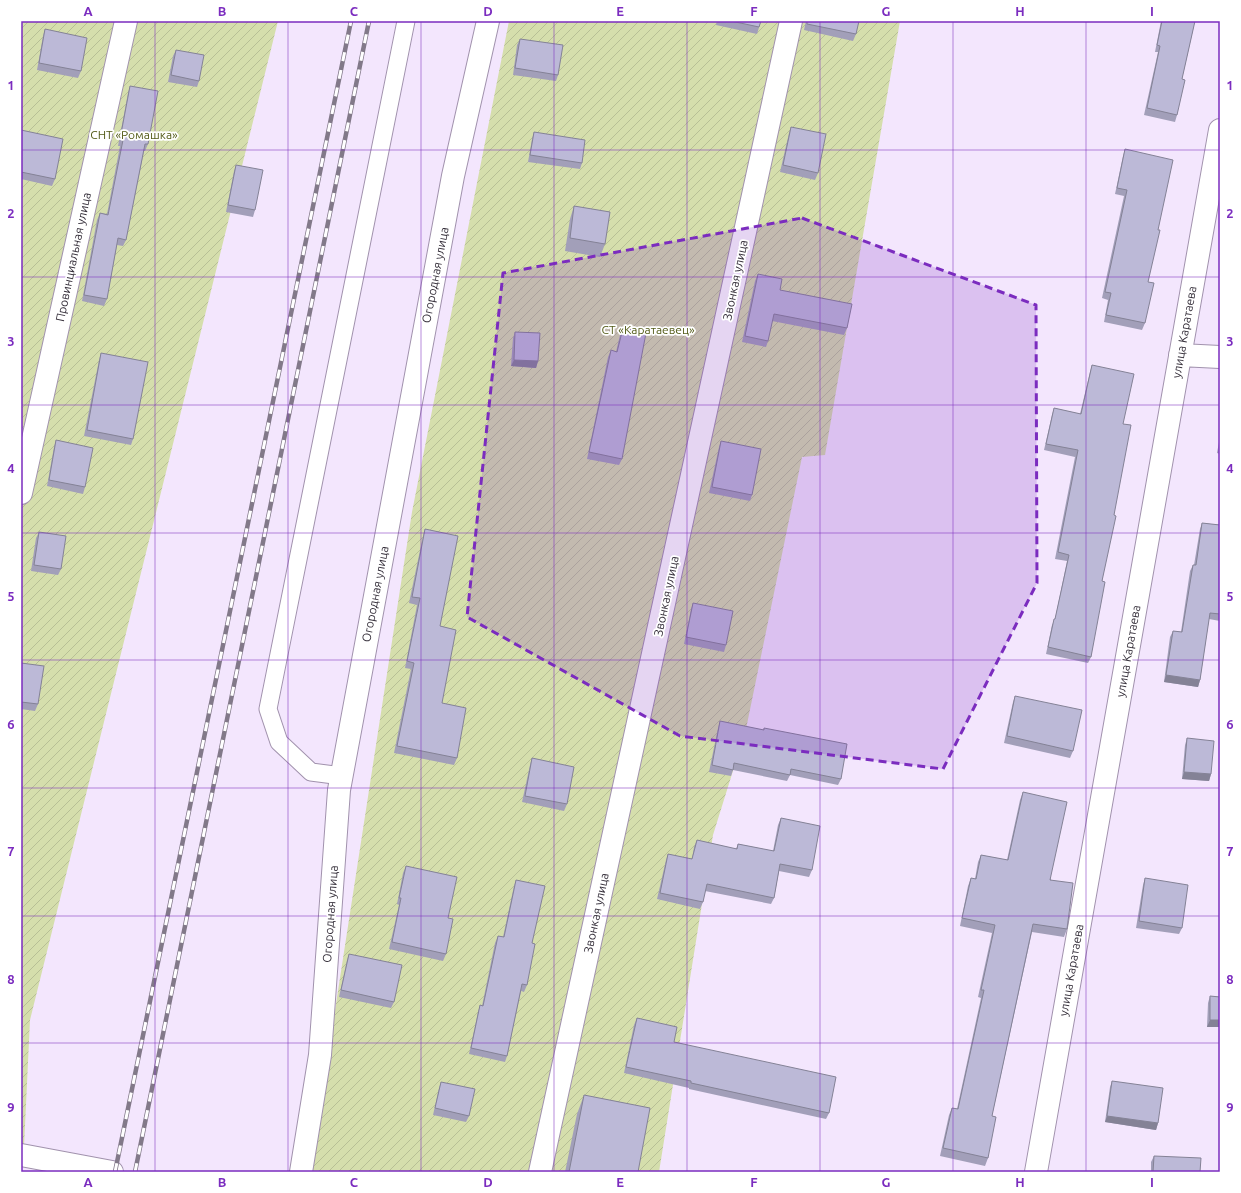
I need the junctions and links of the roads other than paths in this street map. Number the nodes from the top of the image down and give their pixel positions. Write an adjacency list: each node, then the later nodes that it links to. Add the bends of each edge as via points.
1 (126, 21): 8 (street, Провинциальная улица)
2 (406, 21): 9 (lane, via 268,709 279,742 311,772)
3 (488, 21): 9 (street, Огородная улица, via 453,176)
4 (791, 21): 13 (street, Звонкая улица)
5 (1220, 130): 6 (street, улица Каратаева)
6 (1180, 355): 7 (street); 14 (street, улица Каратаева)
7 (1220, 357)
8 (21, 493)
9 (342, 776): 12 (street, Огородная улица, via 320,1055)
10 (33, 1162): 11 (street)
11 (112, 1172)
12 (301, 1172)
13 (540, 1172)
14 (1036, 1172)

